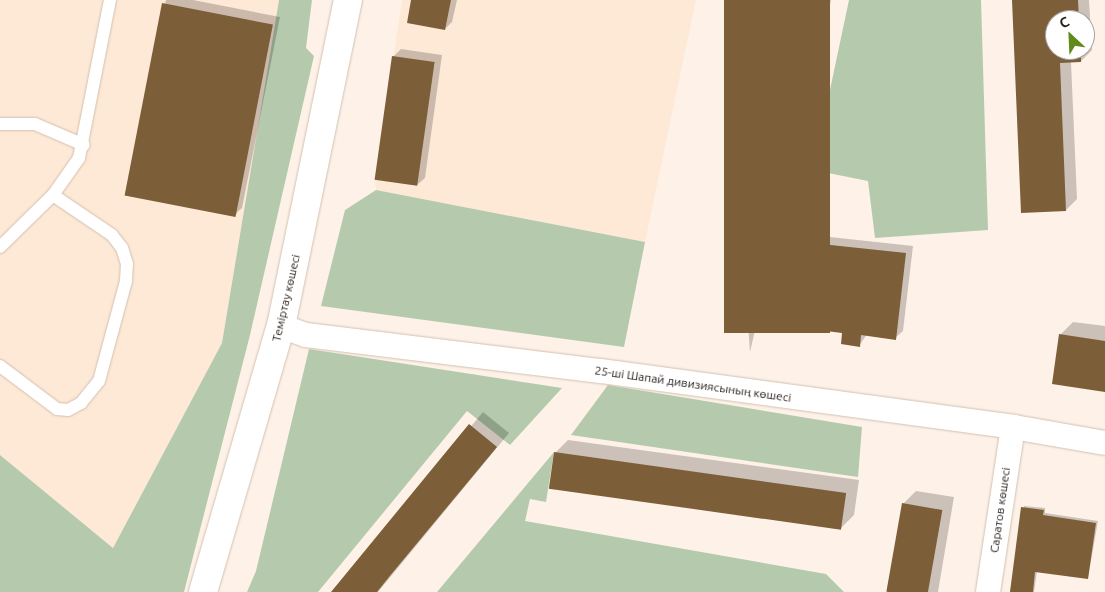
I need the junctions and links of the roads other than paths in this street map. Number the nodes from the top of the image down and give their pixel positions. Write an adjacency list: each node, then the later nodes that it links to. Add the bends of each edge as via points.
1 (110, 0): 4 (lane)
2 (348, 0): 7 (street, Теміртау көшесі)
3 (0, 124): 4 (lane, via 35,124)
4 (84, 145): 5 (lane, via 72,171)
5 (53, 195): 6 (lane); 8 (lane, via 112,235 122,248 127,264 126,280 99,381 81,403 68,410 57,409)
6 (0, 246)
7 (281, 326): 9 (street, 25-ші Шапай дивизиясының көшесі, via 306,335); 11 (street, Теміртау көшесі)
8 (0, 366)
9 (1013, 427): 10 (street, 25-ші Шапай дивизиясының көшесі); 12 (street, Саратов көшесі)
10 (1105, 443)
11 (203, 592)
12 (988, 592)

